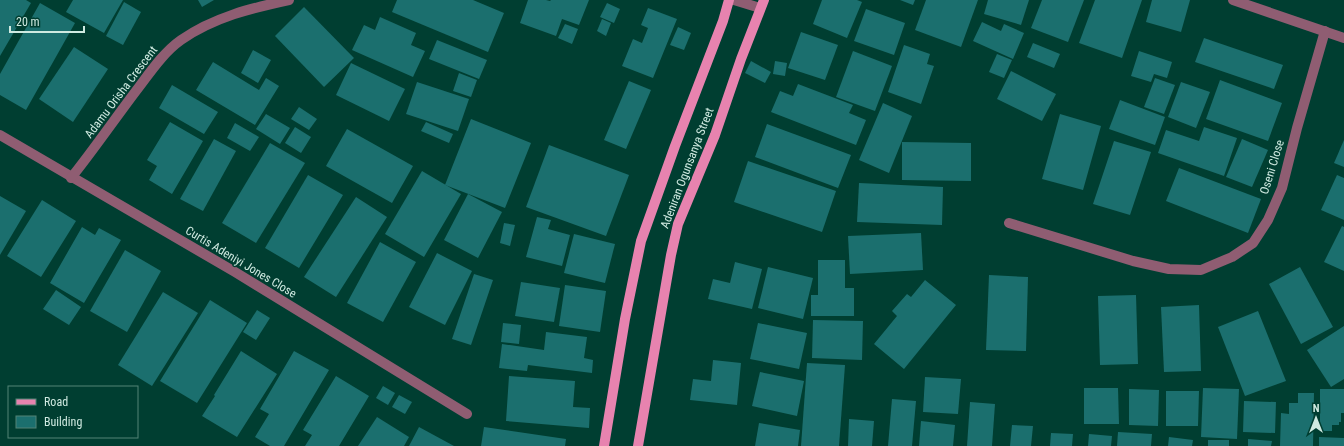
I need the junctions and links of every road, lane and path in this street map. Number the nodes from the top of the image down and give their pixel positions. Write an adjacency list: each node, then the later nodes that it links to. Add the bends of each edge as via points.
1 (290, 0): 9 (street, Adamu Orisha Crescent, via 246,10 211,23 181,40 154,67)
2 (729, 0): 12 (main road, Adeniran Ogunsanya Street, via 641,241)
3 (734, 0): 5 (street)
4 (1233, 0): 6 (street)
5 (762, 4): 13 (main road, Adeniran Ogunsanya Street, via 740,59 715,135 678,224)
6 (1326, 31): 7 (street); 10 (street, Oseni Close, via 1282,188 1268,220 1253,243 1232,257 1202,270 1168,269 1126,259)
7 (1344, 38)
8 (0, 135): 9 (street, Curtis Adeniyi Jones Close)
9 (71, 178): 11 (street, Curtis Adeniyi Jones Close, via 235,272)
10 (1009, 223)
11 (467, 414)
12 (604, 446)
13 (638, 446)

